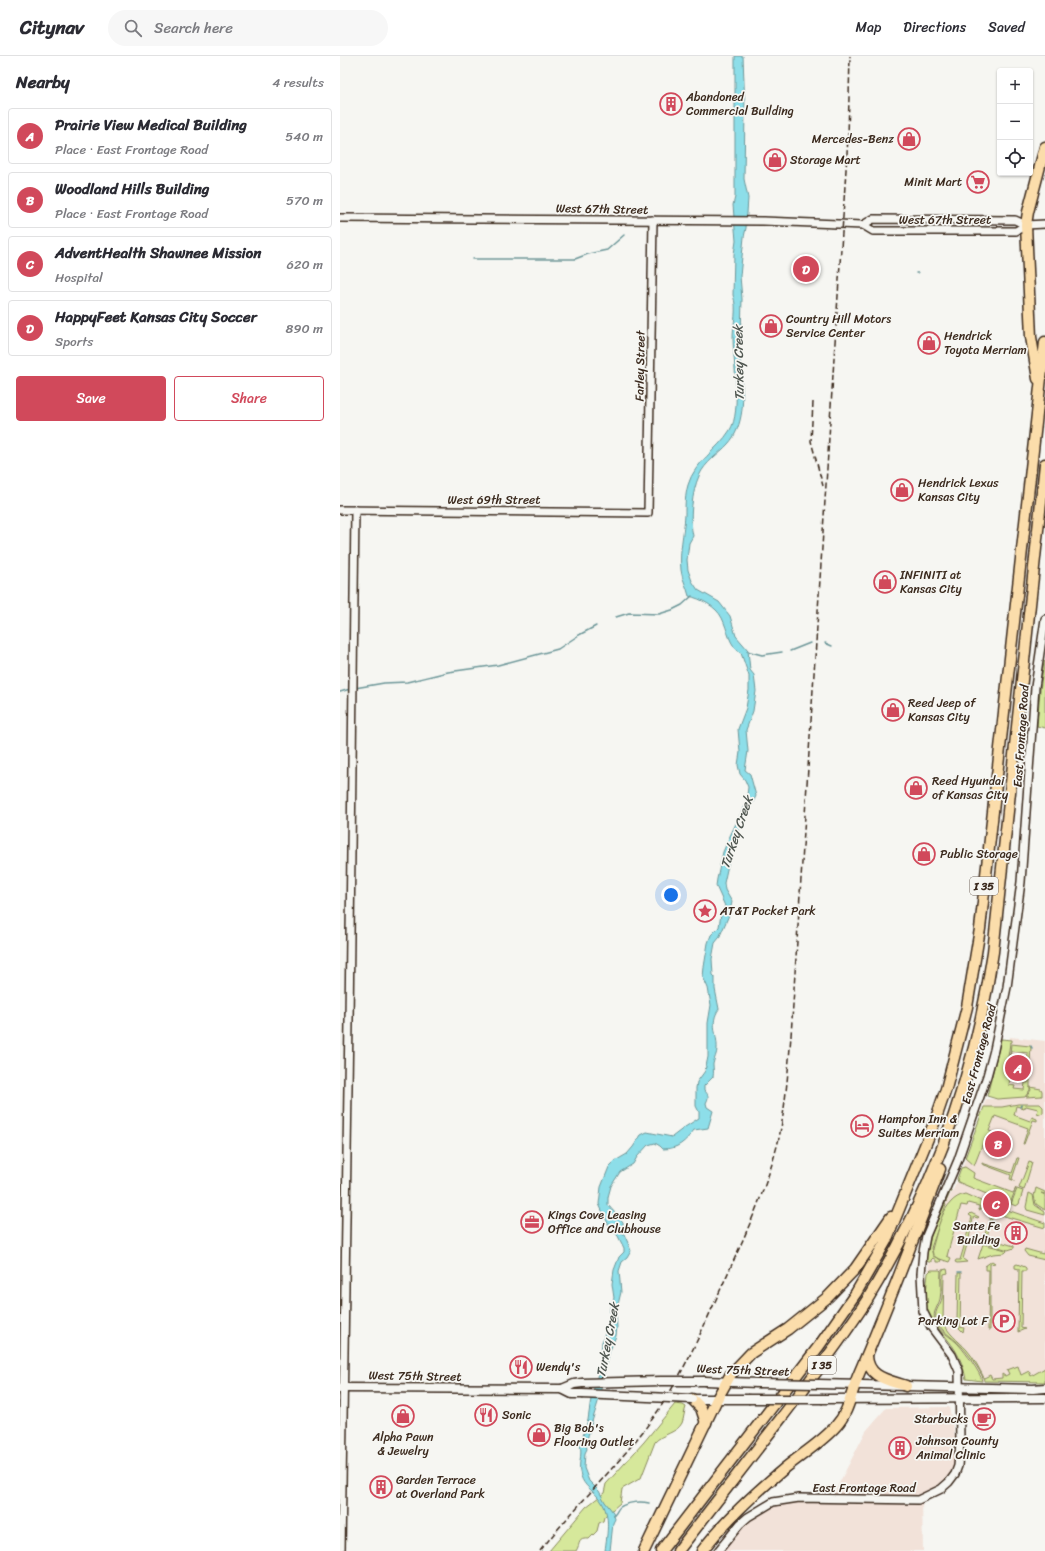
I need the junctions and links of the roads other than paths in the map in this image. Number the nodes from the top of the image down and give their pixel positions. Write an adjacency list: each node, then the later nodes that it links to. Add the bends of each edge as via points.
1 (1045, 147): 7 (highway)
2 (340, 218): 3 (street, West 67th Street)
3 (653, 220): 6 (street, West 67th Street); 14 (street, Farley Street)
4 (966, 220): 6 (street, West 67th Street, via 873,219); 7 (street, West 67th Street, via 1015,220); 8 (street)
5 (1045, 224): 7 (street, West 67th Street)
6 (863, 225): 8 (street, West 67th Street, via 873,231)
7 (1026, 225): 8 (street, West 67th Street, via 1016,231); 10 (highway, via 1031,337)
8 (966, 231)
9 (1045, 342): 10 (highway, I 35)
10 (1040, 391): 17 (highway, I 35, via 974,966 958,1047 946,1089)
11 (1045, 464): 16 (highway, I 35, via 989,978 959,1100)
12 (340, 510): 13 (street, West 69th Street)
13 (355, 510): 14 (street, West 69th Street); 22 (street, via 349,1021)
14 (648, 512)
15 (1045, 619): 23 (street, East Frontage Road, via 1035,687 1021,882 1007,987 987,1076 958,1160 926,1236 923,1252 923,1311 931,1327 955,1360 959,1371)
16 (936, 1161): 18 (highway, via 940,1168); 35 (highway, I 35, via 918,1206 899,1243 852,1322)
17 (904, 1199): 19 (highway, via 855,1268 836,1290 815,1309 746,1357); 34 (highway, I 35, via 886,1241 837,1321)
18 (867, 1355): 20 (highway); 21 (highway, via 867,1363 875,1374)
19 (726, 1382): 20 (main road, West 75th Street, bridge); 25 (main road, West 75th Street, bridge, via 582,1383); 29 (highway)
20 (855, 1385): 21 (main road, West 75th Street); 30 (highway)
21 (906, 1386): 23 (main road, West 75th Street)
22 (341, 1388): 25 (main road, West 75th Street); 32 (street)
23 (960, 1388): 24 (main road, West 75th Street); 26 (street, East Frontage Road)
24 (1045, 1388)
25 (562, 1390): 28 (main road, West 75th Street, bridge, via 572,1394)
26 (960, 1397): 27 (main road, West 75th Street); 30 (main road, West 75th Street); 37 (street, East Frontage Road, via 958,1466 949,1482 937,1492 918,1500 799,1498 773,1502 740,1524)
27 (1045, 1398)
28 (692, 1399): 29 (main road, West 75th Street); 31 (highway, via 701,1408)
29 (717, 1399): 30 (main road, West 75th Street, bridge); 31 (highway)
30 (851, 1400): 36 (highway, via 837,1425 742,1506)
31 (706, 1423): 33 (highway)
32 (341, 1551)
33 (644, 1551)
34 (661, 1551)
35 (678, 1551)
36 (702, 1551)
37 (718, 1551)

